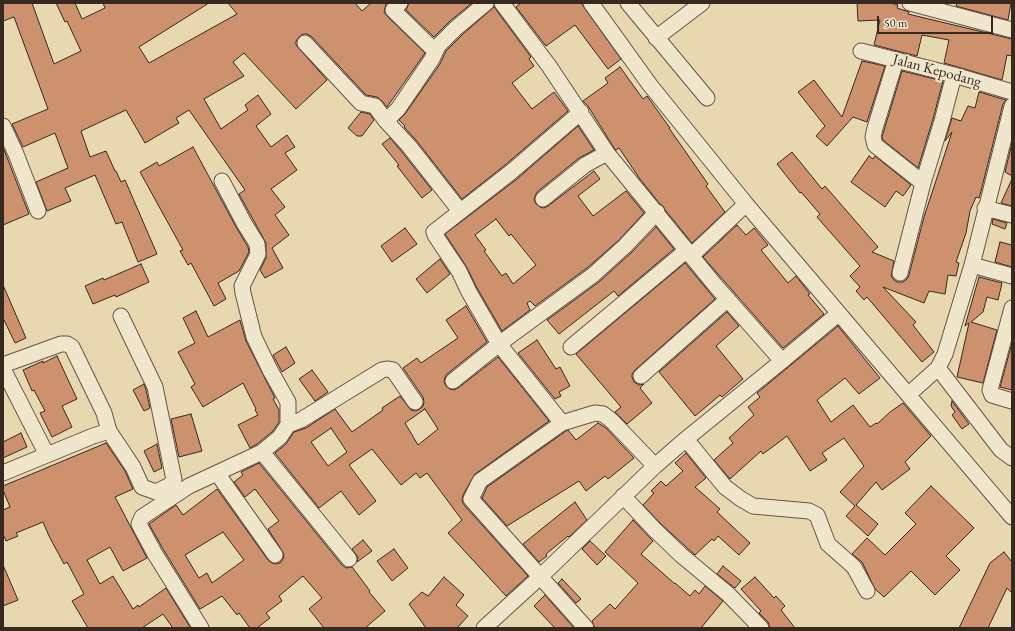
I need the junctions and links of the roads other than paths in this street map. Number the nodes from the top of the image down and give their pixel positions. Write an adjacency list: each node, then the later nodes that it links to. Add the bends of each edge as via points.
1 (400, 3): 11 (street, via 393,10)
2 (486, 3): 11 (street, via 456,28)
3 (502, 3): 18 (street)
4 (592, 3): 26 (street, via 650,85)
5 (628, 3): 9 (street)
6 (702, 3): 9 (street)
7 (910, 3): 8 (street)
8 (1012, 30)
9 (656, 38): 16 (street)
10 (305, 43): 19 (street, via 361,103 375,106)
11 (435, 51): 19 (street, via 398,109)
12 (861, 51): 13 (street, Jalan Kepodang)
13 (896, 60): 14 (street, Jalan Kepodang); 24 (street, via 873,137 875,145)
14 (954, 75): 15 (street, Jalan Kepodang); 24 (street)
15 (1012, 92)
16 (707, 98)
17 (1012, 106): 21 (street)
18 (581, 112): 22 (street); 28 (street, via 511,172)
19 (386, 121): 28 (street)
20 (3, 126): 29 (street)
21 (1006, 150): 27 (street)
22 (607, 153): 25 (street, via 585,166); 30 (street)
23 (222, 181): 53 (street, via 257,244 258,254 242,286 243,293 254,337 288,402)
24 (923, 183): 34 (street)
25 (544, 199)
26 (746, 204): 32 (street); 38 (street)
27 (986, 208): 31 (street); 33 (street)
28 (460, 211): 41 (street, via 434,231 434,235 459,271)
29 (38, 212)
30 (657, 212): 32 (street); 41 (street, via 625,246 593,274)
31 (1012, 215)
32 (689, 252): 36 (street); 42 (street)
33 (972, 265): 35 (street); 45 (street, via 945,354)
34 (900, 273)
35 (1012, 276)
36 (728, 300): 43 (street); 47 (street)
37 (1012, 308): 40 (street)
38 (838, 314): 43 (street); 49 (street)
39 (121, 316): 54 (street, via 155,387 174,480 170,485 156,492 142,487 133,467)
40 (1008, 337): 50 (street, via 990,390 992,395)
41 (499, 344): 48 (street); 52 (street)
42 (570, 347)
43 (782, 361): 55 (street)
44 (3, 365): 54 (street, via 61,344 72,347 101,406)
45 (938, 368): 49 (street); 58 (street, via 1001,450)
46 (3, 369): 57 (street)
47 (641, 376)
48 (453, 381)
49 (909, 394): 63 (street)
50 (1012, 401)
51 (415, 402): 53 (street, via 393,370 387,369 301,420)
52 (562, 423): 59 (street, via 595,413 603,414); 66 (street, via 480,481 471,499)
53 (288, 425): 56 (street, via 280,437)
54 (110, 431): 57 (street)
55 (686, 439): 59 (street); 67 (street, via 725,487 753,506 809,510 817,515 828,544 854,567)
56 (262, 452): 61 (street); 65 (street)
57 (47, 455): 60 (street)
58 (1012, 458)
59 (654, 466): 62 (street)
60 (3, 472)
61 (217, 473): 64 (street); 68 (street, via 189,486 142,517 139,524)
62 (623, 496): 66 (street); 71 (street, via 654,529 728,594)
63 (1012, 517)
64 (275, 555)
65 (349, 559)
66 (540, 576): 69 (street); 70 (street)
67 (867, 591)
68 (201, 628)
69 (484, 628)
70 (586, 628)
71 (762, 628)

